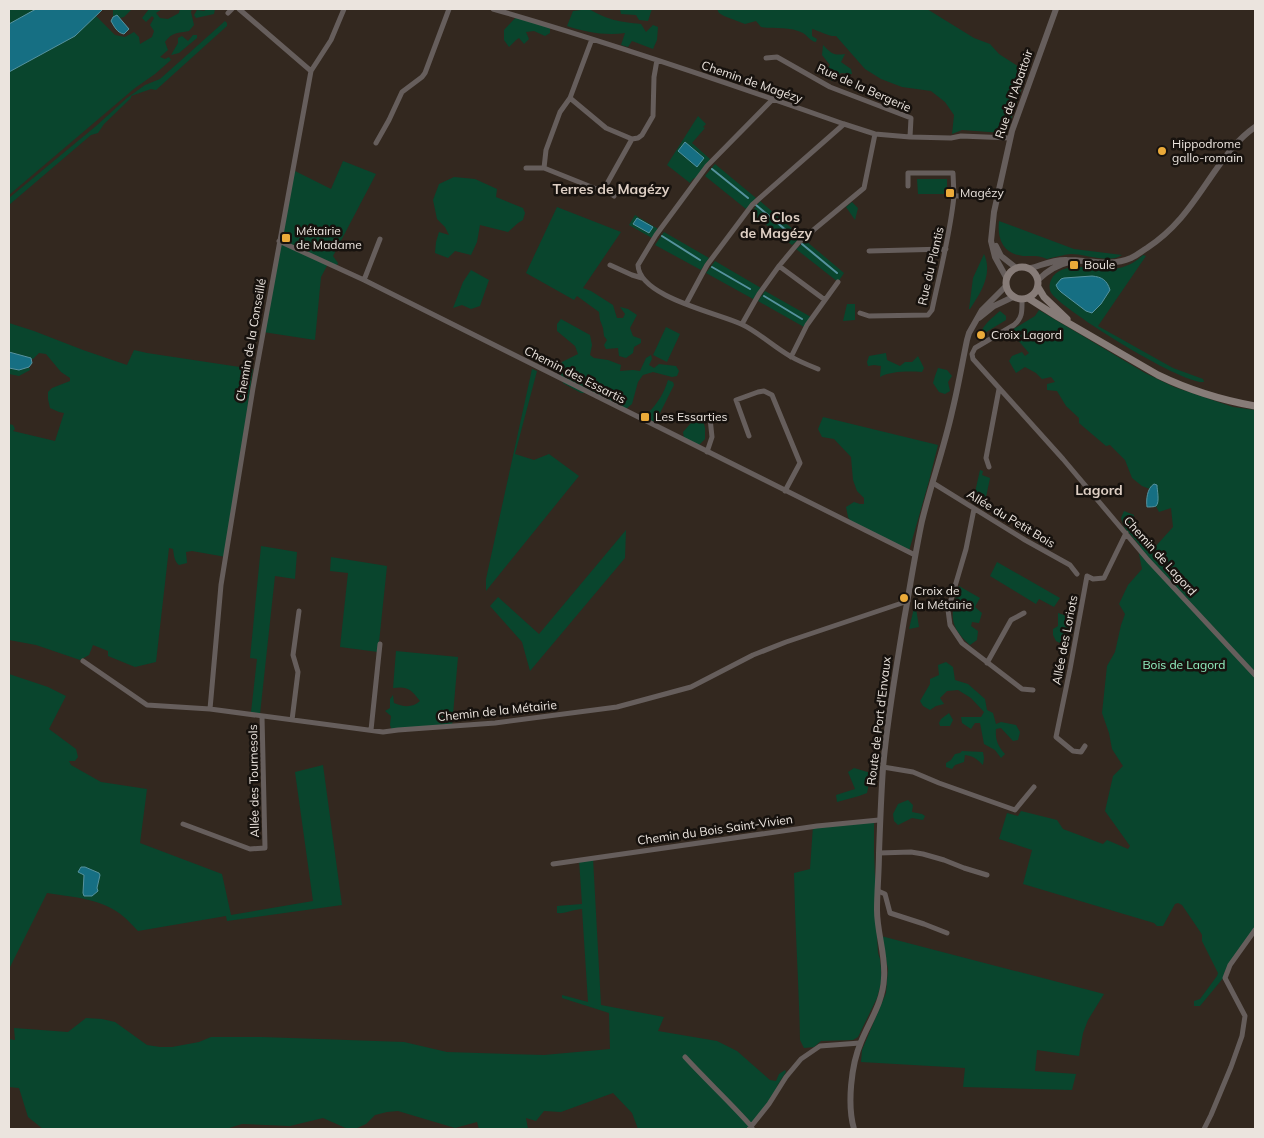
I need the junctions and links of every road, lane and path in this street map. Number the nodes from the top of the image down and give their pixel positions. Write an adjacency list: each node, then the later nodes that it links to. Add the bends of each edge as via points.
1 (239, 9): 10 (street)
2 (344, 9): 10 (street, via 331,40)
3 (449, 9): 19 (street, via 425,73 402,92)
4 (493, 9): 6 (street, Chemin de Magézy)
5 (1056, 9): 17 (street, Rue de l'Abattoir)
6 (510, 11): 7 (street, Chemin de Magézy)
7 (592, 39): 9 (street, Chemin de Magézy); 11 (street)
8 (766, 58): 16 (street, Rue de la Bergerie, via 777,57 830,87 911,118)
9 (657, 60): 12 (street, Chemin de Magézy); 18 (street, via 653,116 642,135)
10 (311, 71): 29 (street, Chemin de la Conseillé)
11 (570, 98): 18 (street, via 606,128); 21 (street, via 560,112 546,150)
12 (773, 99): 13 (street, Chemin de Magézy); 38 (street, via 707,166 656,235 638,265)
13 (844, 124): 15 (street, Chemin de Magézy); 46 (street, via 752,204 707,265)
14 (1255, 127): 32 (street, via 1236,142 1178,222 1160,239 1120,262)
15 (875, 134): 16 (street, Chemin de Magézy); 34 (street, via 864,188 799,242)
16 (910, 138): 17 (street, Chemin de Magézy)
17 (1010, 138): 24 (street, Rue de l'Abattoir)
18 (632, 139): 23 (street)
19 (376, 143)
20 (526, 168): 21 (street)
21 (544, 168): 23 (street)
22 (908, 186): 26 (street, Rue du Plantis, via 908,173 953,173)
23 (604, 190): 25 (street)
24 (998, 195): 26 (street); 27 (street, Rue de l'Abattoir)
25 (614, 196)
26 (954, 196): 30 (street, Rue du Plantis)
27 (991, 234): 35 (street, via 1001,256); 37 (street, via 994,252)
28 (380, 239): 39 (street)
29 (279, 241): 39 (street, Chemin des Essartis); 73 (street, Chemin de la Conseillé, via 221,584)
30 (946, 249): 31 (street); 47 (street, Rue du Plantis, via 932,310 928,315 869,316)
31 (869, 251)
32 (1081, 261): 36 (street, via 1056,261); 41 (street, via 1055,267 1046,272)
33 (610, 265): 38 (street)
34 (779, 266): 45 (street); 49 (street)
35 (1015, 267): 36 (main road); 37 (main road)
36 (1031, 268): 41 (main road)
37 (1006, 277): 42 (main road)
38 (643, 278): 46 (street, via 660,292)
39 (364, 280): 57 (street, Chemin des Essartis)
40 (838, 282): 45 (street)
41 (1038, 284): 44 (main road, via 1033,295); 50 (main road, via 1044,297)
42 (1006, 286): 43 (main road); 48 (street, Route de Port d'Envaux, via 982,310)
43 (1013, 297): 44 (main road); 48 (street)
44 (1025, 299): 50 (main road); 53 (street, Chemin de Lagord, via 1020,320 975,348 972,354)
45 (825, 300): 51 (street, via 807,325)
46 (686, 304): 49 (street)
47 (860, 313)
48 (978, 319): 59 (street, Route de Port d'Envaux, via 967,340)
49 (742, 324): 51 (street)
50 (1079, 329): 54 (main road, via 1174,383)
51 (791, 357): 52 (street)
52 (818, 369)
53 (999, 388): 58 (street, via 986,458); 62 (street, Chemin de Lagord)
54 (1255, 406)
55 (710, 418): 57 (street, via 712,437)
56 (749, 436): 60 (street, via 736,400 763,392 772,395 800,463)
57 (707, 452): 60 (street, Chemin des Essartis)
58 (990, 467)
59 (933, 483): 61 (street, Allée du Petit Bois); 63 (street, Route de Port d'Envaux)
60 (785, 491): 63 (street, Chemin des Essartis)
61 (974, 509): 64 (street, Allée du Petit Bois, via 1070,565); 70 (street, via 948,610 950,625 962,644)
62 (1126, 533): 71 (street, Chemin de Lagord); 77 (street, Allée des Loriots, via 1104,578 1087,576 1056,737 1073,751 1081,752)
63 (915, 555): 65 (street, Route de Port d'Envaux)
64 (1077, 574)
65 (908, 601): 76 (street, Chemin de la Métairie, via 753,655 691,687 617,708 495,723 383,732); 78 (street, Route de Port d'Envaux)
66 (299, 611): 75 (street, via 293,655 298,672)
67 (1024, 613): 70 (street, via 1011,620)
68 (380, 644): 76 (street)
69 (83, 661): 73 (street, Chemin de la Métairie, via 146,705)
70 (987, 663): 72 (street, via 1022,689)
71 (1255, 675)
72 (1033, 690)
73 (210, 709): 74 (street, Chemin de la Métairie)
74 (262, 716): 75 (street, Chemin de la Métairie); 81 (street, Allée des Tournesols, via 265,848 250,849)
75 (292, 720): 76 (street, Chemin de la Métairie)
76 (371, 730)
77 (1085, 746)
78 (883, 767): 79 (street, via 913,772 1015,810); 80 (street, Route de Port d'Envaux)
79 (1034, 787)
80 (879, 820): 82 (street, Route de Port d'Envaux); 83 (street, Chemin du Bois Saint-Vivien)
81 (183, 824)
82 (879, 852): 84 (street, via 923,854); 85 (street, Route de Port d'Envaux)
83 (553, 864)
84 (987, 875)
85 (878, 891): 87 (street, via 885,894 890,913); 88 (street, Route de Port d'Envaux, via 884,984)
86 (1255, 930): 92 (street, via 1230,965 1226,978 1245,1016 1242,1036)
87 (947, 933)
88 (860, 1043): 90 (street, via 820,1046 801,1059); 91 (street, Route de Port d'Envaux, via 851,1083)
89 (685, 1057): 90 (street, via 737,1110)
90 (750, 1128)
91 (854, 1129)
92 (1204, 1129)

